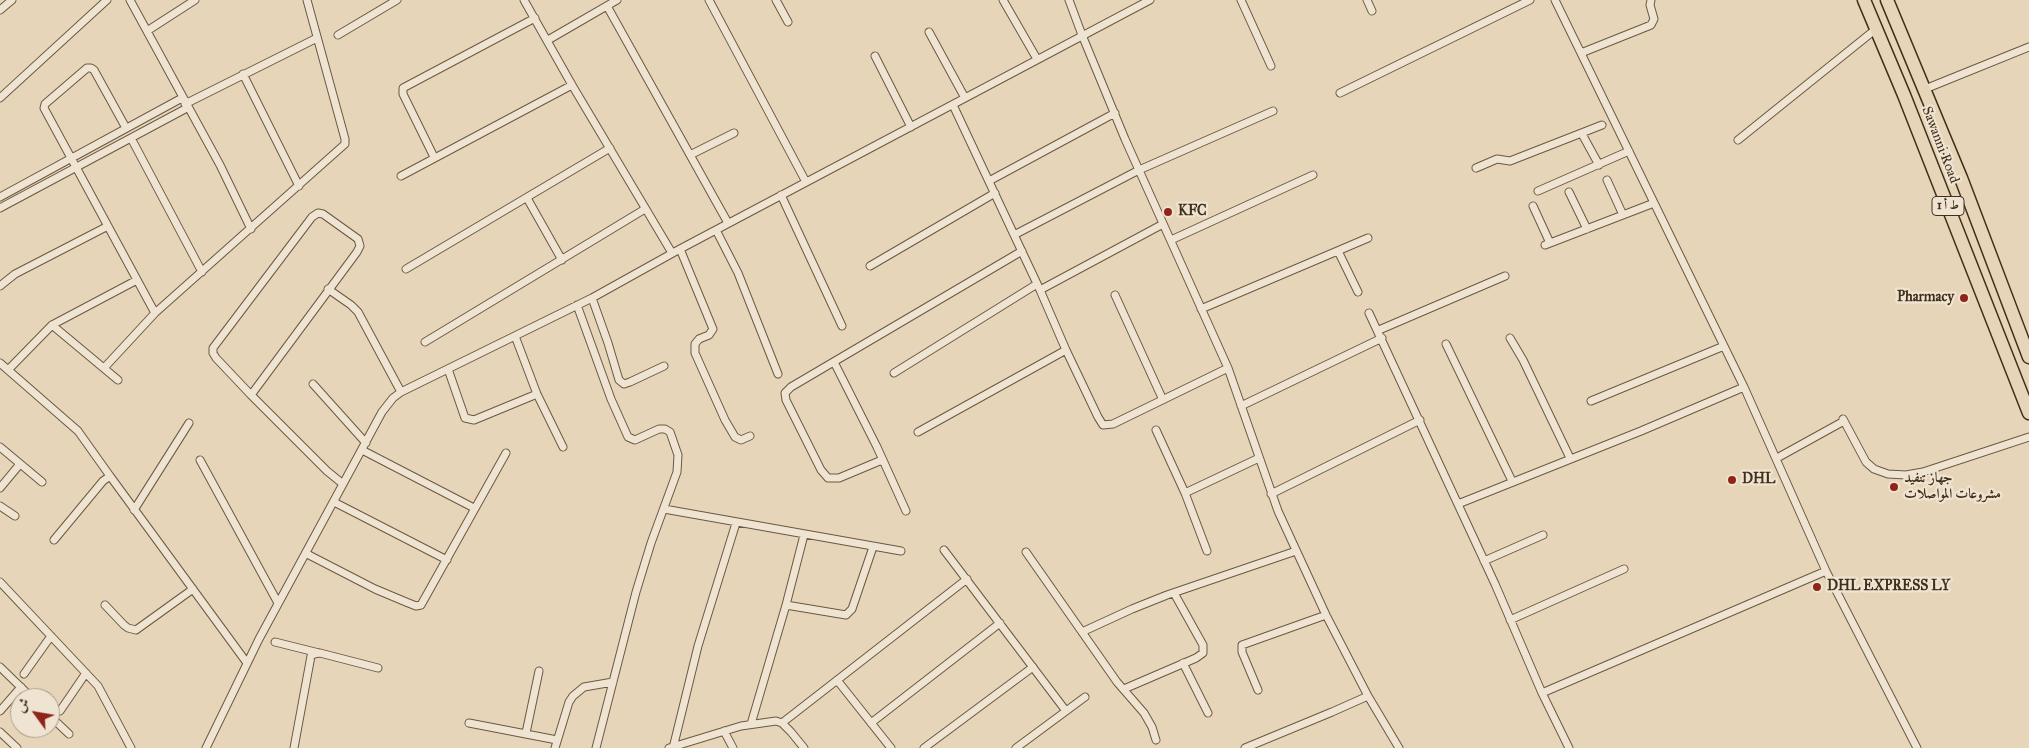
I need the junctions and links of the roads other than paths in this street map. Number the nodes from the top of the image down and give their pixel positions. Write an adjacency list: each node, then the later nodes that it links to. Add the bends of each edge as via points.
1 (12, 0): 22 (street)
2 (108, 0): 42 (street)
3 (130, 0): 27 (street)
4 (195, 0): 27 (street)
5 (307, 0): 31 (street)
6 (397, 0): 29 (street)
7 (524, 0): 24 (street)
8 (617, 0): 21 (street)
9 (709, 0): 68 (street)
10 (776, 0): 25 (street)
11 (1004, 0): 36 (street)
12 (1069, 0): 30 (street)
13 (1150, 0): 30 (street)
14 (1241, 0): 37 (street)
15 (1367, 0): 23 (street)
16 (1530, 0): 41 (street)
17 (1555, 0): 34 (street)
18 (1651, 0): 34 (street, via 1654,19 1651,25)
19 (1864, 0): 26 (highway, Sawanni Road / ط أ 1)
20 (1887, 0): 40 (highway, Sawanni Road / ط أ 1)
21 (607, 6): 32 (street); 57 (street)
22 (0, 10)
23 (1372, 11)
24 (535, 18): 32 (street); 58 (street, via 403,88)
25 (788, 22)
26 (1876, 29): 54 (street); 139 (highway, Sawanni Road / ط أ 1)
27 (147, 31): 44 (street)
28 (929, 32): 43 (street)
29 (338, 35)
30 (1082, 35): 36 (street); 47 (street)
31 (317, 38): 38 (street); 69 (street, via 345,144)
32 (548, 40): 39 (street)
33 (2029, 48): 40 (street)
34 (1581, 53): 56 (street)
35 (875, 56): 49 (street)
36 (1037, 59): 43 (street)
37 (1271, 66)
38 (244, 74): 44 (street); 69 (street)
39 (572, 85): 55 (street); 58 (street)
40 (1925, 89): 120 (highway, Sawanni Road / ط أ 1)
41 (1340, 93)
42 (0, 98)
43 (965, 98): 45 (street)
44 (185, 103): 50 (street); 53 (street); 84 (street)
45 (953, 105): 49 (street); 67 (street)
46 (1273, 111): 63 (street)
47 (1115, 113): 63 (street); 67 (street)
48 (1602, 125): 52 (street)
49 (911, 127): 68 (street)
50 (126, 128): 59 (street); 59 (street, via 94,70 87,68 44,108)
51 (734, 133): 57 (street)
52 (1582, 134): 60 (street); 62 (street, via 1510,161 1497,159)
53 (131, 138): 61 (street); 97 (street)
54 (1738, 140)
55 (610, 148): 75 (street); 79 (street)
56 (1629, 151): 60 (street); 76 (street)
57 (690, 155): 81 (street)
58 (434, 157): 65 (street)
59 (71, 158): 61 (street); 74 (street)
60 (1599, 165): 70 (street)
61 (76, 167): 78 (street); 83 (street)
62 (1476, 168)
63 (1139, 170): 82 (street); 87 (street)
64 (1313, 175): 89 (street)
65 (401, 176)
66 (1607, 180): 80 (street)
67 (989, 181): 72 (street)
68 (806, 182): 73 (street)
69 (299, 186): 84 (street)
70 (1538, 191)
71 (1569, 192): 85 (street)
72 (995, 193): 87 (street); 95 (street)
73 (781, 195): 81 (street); 111 (street)
74 (0, 197)
75 (527, 198): 94 (street); 96 (street)
76 (1654, 203): 80 (street); 118 (street)
77 (1533, 206): 85 (street, via 1548,244)
78 (0, 208)
79 (645, 209): 93 (street); 94 (street)
80 (1624, 215): 85 (street)
81 (728, 224): 86 (street)
82 (1163, 224): 89 (street); 101 (street)
83 (108, 226): 99 (street); 100 (street, via 15,274)
84 (251, 229): 97 (street)
85 (1586, 229)
86 (716, 230): 90 (street); 129 (street, via 738,273)
87 (1014, 235): 92 (street)
88 (1368, 238): 91 (street)
89 (1171, 240): 107 (street)
90 (680, 248): 93 (street); 144 (street, via 713,330 695,344 695,353 735,437 740,440)
91 (1338, 250): 103 (street); 107 (street)
92 (1022, 251): 101 (street); 121 (street)
93 (672, 253): 105 (street)
94 (562, 260): 116 (street)
95 (870, 266)
96 (406, 269)
97 (202, 272): 108 (street)
98 (1505, 276): 112 (street)
99 (137, 280): 108 (street); 110 (street)
100 (0, 286)
101 (1038, 287): 119 (street); 128 (street)
102 (328, 289): 133 (street, via 358,312); 135 (street); 135 (street, via 360,246 358,239 318,213 213,348 216,358)
103 (1358, 292)
104 (1115, 295): 136 (street)
105 (592, 298): 106 (street); 123 (street, via 619,380 624,384)
106 (578, 304): 113 (street); 168 (street, via 611,399 628,437 635,440 659,429 670,432 678,455 677,472)
107 (1201, 309): 125 (street)
108 (155, 313): 124 (street)
109 (1369, 313): 112 (street)
110 (52, 325): 124 (street); 127 (street)
111 (842, 326)
112 (1379, 330): 114 (street)
113 (515, 336): 126 (street); 134 (street)
114 (1382, 338): 138 (street); 140 (street)
115 (1510, 338): 152 (street)
116 (425, 342)
117 (1446, 344): 158 (street)
118 (1724, 346): 132 (street); 137 (street)
119 (1066, 350): 136 (street, via 1104,425 1113,424); 143 (street)
120 (2029, 358)
121 (834, 362): 155 (street); 155 (street, via 791,387 785,393 786,400 828,478 839,478)
122 (0, 363): 127 (street)
123 (664, 366)
124 (104, 368): 130 (street)
125 (1228, 368): 136 (street); 138 (street)
126 (448, 369): 133 (street); 134 (street, via 465,418 474,420)
127 (8, 370): 157 (street, via 78,431)
128 (894, 373)
129 (778, 374)
130 (118, 380)
131 (313, 384): 146 (street)
132 (1744, 387): 152 (street); 153 (street)
133 (401, 392): 146 (street, via 382,412)
134 (537, 394): 148 (street)
135 (251, 395): 160 (street)
136 (1163, 400)
137 (1590, 401)
138 (1241, 406): 151 (street)
139 (2029, 413)
140 (1420, 420): 163 (street); 165 (street)
141 (189, 423): 169 (street)
142 (1156, 430): 162 (street)
143 (918, 432)
144 (750, 436)
145 (2029, 437): 153 (street, via 1923,472 1888,474 1866,462 1844,420)
146 (366, 442): 149 (street)
147 (0, 447): 156 (street)
148 (563, 447)
149 (362, 450): 160 (street); 167 (street)
150 (506, 453): 167 (street)
151 (1259, 458): 162 (street); 163 (street)
152 (1570, 458): 158 (street)
153 (1777, 458): 186 (street)
154 (200, 460): 191 (street)
155 (882, 460): 170 (street)
156 (20, 464): 159 (street); 161 (street)
157 (110, 476): 169 (street); 175 (street)
158 (1512, 481): 165 (street)
159 (42, 482)
160 (343, 484): 164 (street)
161 (0, 488)
162 (1185, 493): 179 (street)
163 (1271, 494): 180 (street)
164 (334, 502): 182 (street); 183 (street)
165 (1458, 504): 184 (street)
166 (0, 506): 171 (street)
167 (474, 508): 183 (street)
168 (664, 509): 172 (street); 210 (street, via 636,592)
169 (134, 510): 189 (street)
170 (906, 511)
171 (15, 516)
172 (736, 523): 173 (street); 239 (street)
173 (804, 535): 176 (street); 193 (street)
174 (1543, 535): 184 (street)
175 (54, 540)
176 (873, 547): 178 (street); 193 (street, via 852,609 846,615)
177 (944, 550): 187 (street)
178 (901, 551)
179 (1207, 551)
180 (1296, 551): 190 (street); 194 (street)
181 (1026, 552): 197 (street)
182 (307, 554): 183 (street, via 416,606 423,603); 191 (street)
183 (447, 560)
184 (1484, 561): 195 (street)
185 (1624, 569): 195 (street)
186 (1826, 572): 214 (street); 248 (street)
187 (966, 579): 196 (street); 209 (street)
188 (0, 582): 198 (street)
189 (193, 590): 192 (street, via 136,630 124,625); 201 (street)
190 (1174, 593): 197 (street); 202 (street, via 1203,645 1203,653)
191 (278, 603): 201 (street)
192 (105, 605)
193 (786, 605): 224 (street)
194 (1326, 615): 213 (street, via 1242,645); 215 (street)
195 (1510, 620): 214 (street)
196 (1000, 623): 204 (street); 223 (street)
197 (1082, 632): 212 (street)
198 (51, 636): 207 (street); 208 (street)
199 (275, 642): 200 (street)
200 (320, 653): 205 (street); 236 (street, via 314,654 310,660)
201 (246, 663): 235 (street)
202 (1183, 663): 212 (street); 221 (street)
203 (0, 667): 211 (street)
204 (1033, 667): 220 (street); 243 (street)
205 (378, 668)
206 (539, 671): 229 (street)
207 (86, 673): 219 (street); 234 (street, via 98,686)
208 (24, 674)
209 (838, 680): 223 (street); 225 (street)
210 (613, 682): 231 (street, via 584,687 573,696); 238 (street)
211 (21, 688)
212 (1124, 689): 232 (street, via 1144,713)
213 (1258, 690)
214 (1542, 693): 247 (street)
215 (1368, 696): 245 (street); 246 (street)
216 (1085, 697): 220 (street)
217 (10, 700): 218 (street)
218 (0, 711)
219 (60, 711)
220 (1066, 711): 244 (street)
221 (1208, 713)
222 (469, 723): 229 (street)
223 (871, 723): 242 (street)
224 (751, 724): 225 (street, via 776,721); 227 (street)
225 (782, 724): 241 (street)
226 (60, 725): 230 (street)
227 (724, 731): 239 (street); 240 (street)
228 (0, 732): 233 (street)
229 (526, 733): 231 (street)
230 (69, 734)
231 (557, 740): 237 (street)
232 (1156, 740)
233 (17, 748)
234 (131, 748)
235 (206, 748)
236 (294, 748)
237 (555, 748)
238 (596, 748)
239 (671, 748)
240 (733, 748)
241 (804, 748)
242 (890, 748)
243 (924, 748)
244 (1016, 748)
245 (1245, 748)
246 (1399, 748)
247 (1569, 748)
248 (1917, 748)

